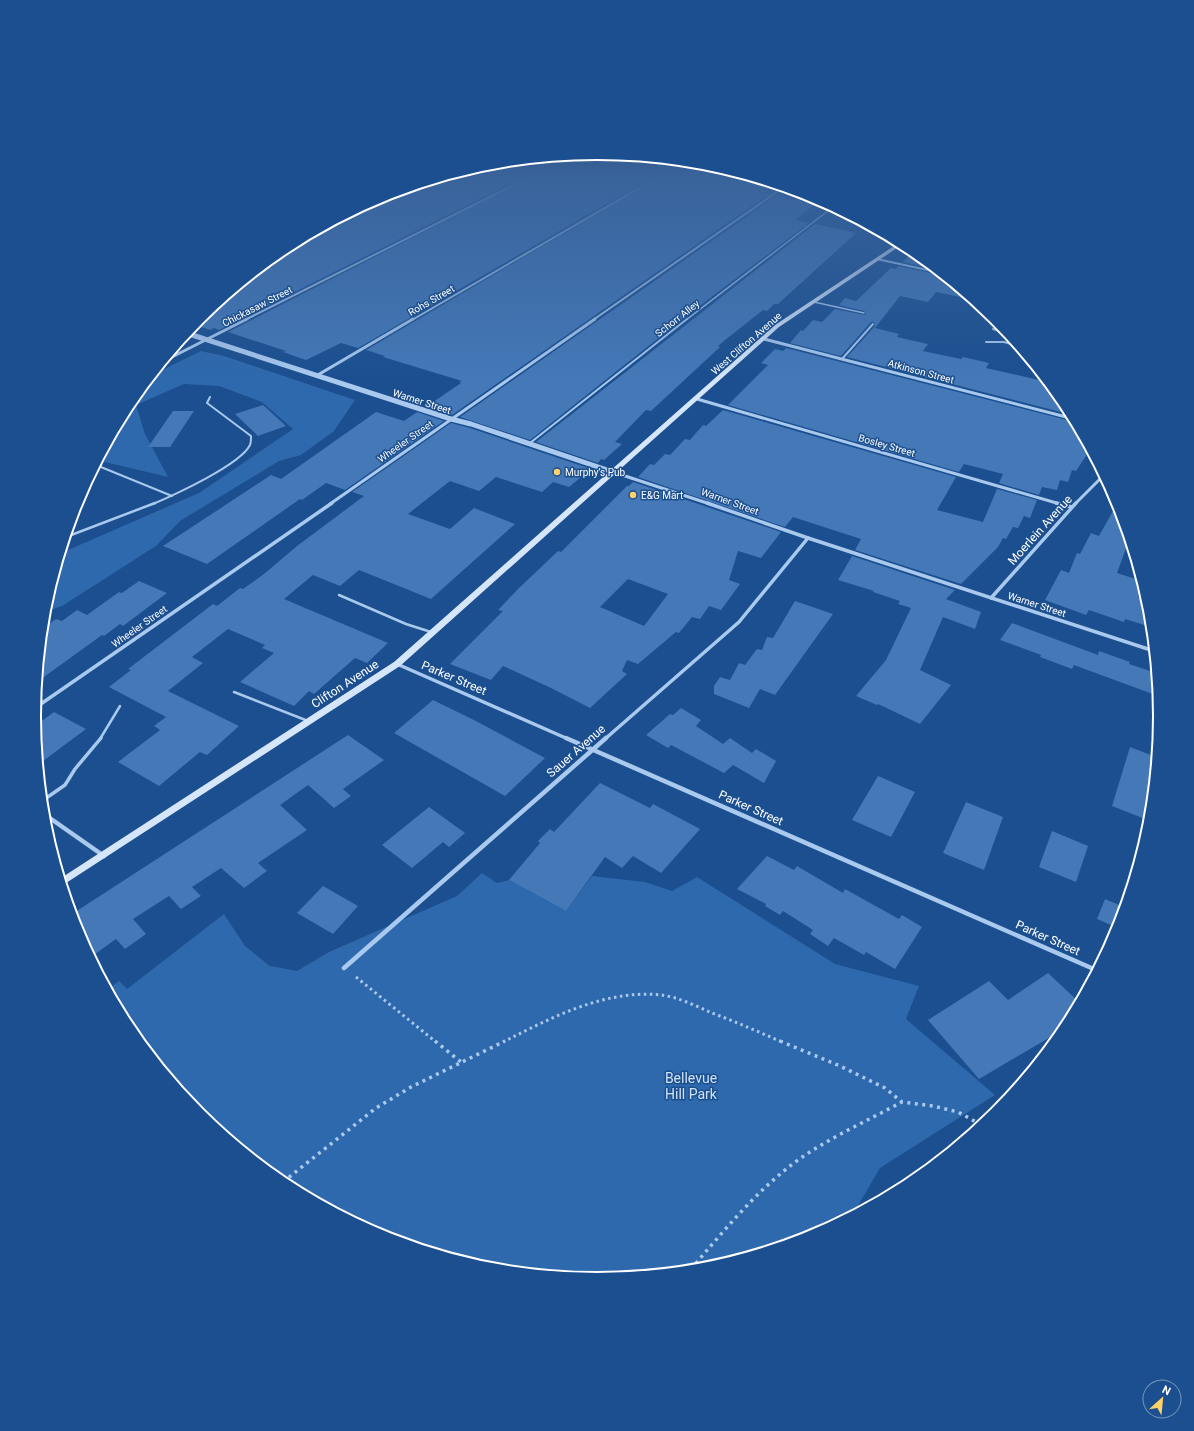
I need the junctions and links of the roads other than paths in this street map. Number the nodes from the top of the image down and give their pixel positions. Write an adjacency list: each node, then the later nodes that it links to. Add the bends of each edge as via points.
1 (398, 244): 15 (street, Chickasaw Street)
2 (543, 244): 20 (street, Rohs Street)
3 (703, 244): 24 (street, Wheeler Street)
4 (786, 244): 25 (lane, Schorr Alley)
5 (896, 247): 6 (main road, West Clifton Avenue)
6 (877, 259): 7 (street); 8 (main road, West Clifton Avenue)
7 (930, 271)
8 (814, 302): 9 (lane); 14 (main road, West Clifton Avenue, via 777,326)
9 (864, 313)
10 (873, 324): 19 (lane)
11 (993, 329): 12 (lane)
12 (998, 331)
13 (191, 336): 15 (street, Warner Street)
14 (764, 339): 19 (street, Atkinson Street); 22 (main road, West Clifton Avenue)
15 (207, 341): 18 (street, Chickasaw Street); 20 (street, Warner Street)
16 (986, 342): 17 (lane)
17 (1010, 344)
18 (172, 357)
19 (842, 359): 23 (street, Atkinson Street)
20 (316, 376): 24 (street, Warner Street)
21 (210, 397): 29 (lane, via 207,403 250,436 250,445 236,459)
22 (697, 399): 27 (main road, West Clifton Avenue); 30 (street, Bosley Street)
23 (1065, 417)
24 (451, 420): 25 (street, Warner Street); 39 (street, Wheeler Street)
25 (530, 443): 27 (street, Warner Street)
26 (100, 466): 29 (lane)
27 (613, 472): 32 (street, Warner Street); 35 (main road, Clifton Avenue)
28 (1100, 479): 30 (street, Moerlein Avenue)
29 (172, 496): 31 (lane)
30 (1072, 507): 34 (street, Moerlein Avenue)
31 (72, 535)
32 (808, 538): 34 (street, Warner Street); 42 (street, Sauer Avenue, via 739,622)
33 (339, 595): 35 (lane)
34 (991, 598): 36 (street, Warner Street)
35 (432, 633): 37 (main road, Clifton Avenue)
36 (1149, 649)
37 (397, 664): 41 (main road, Clifton Avenue); 42 (street, Parker Street)
38 (234, 692): 41 (lane)
39 (41, 704)
40 (120, 706): 43 (lane, via 96,744 65,784)
41 (310, 722): 45 (main road, Clifton Avenue)
42 (593, 749): 47 (street, Sauer Avenue); 48 (street, Parker Street)
43 (47, 796)
44 (51, 819): 45 (street)
45 (104, 856): 46 (main road, Clifton Avenue)
46 (66, 879)
47 (344, 968)
48 (1092, 968)

